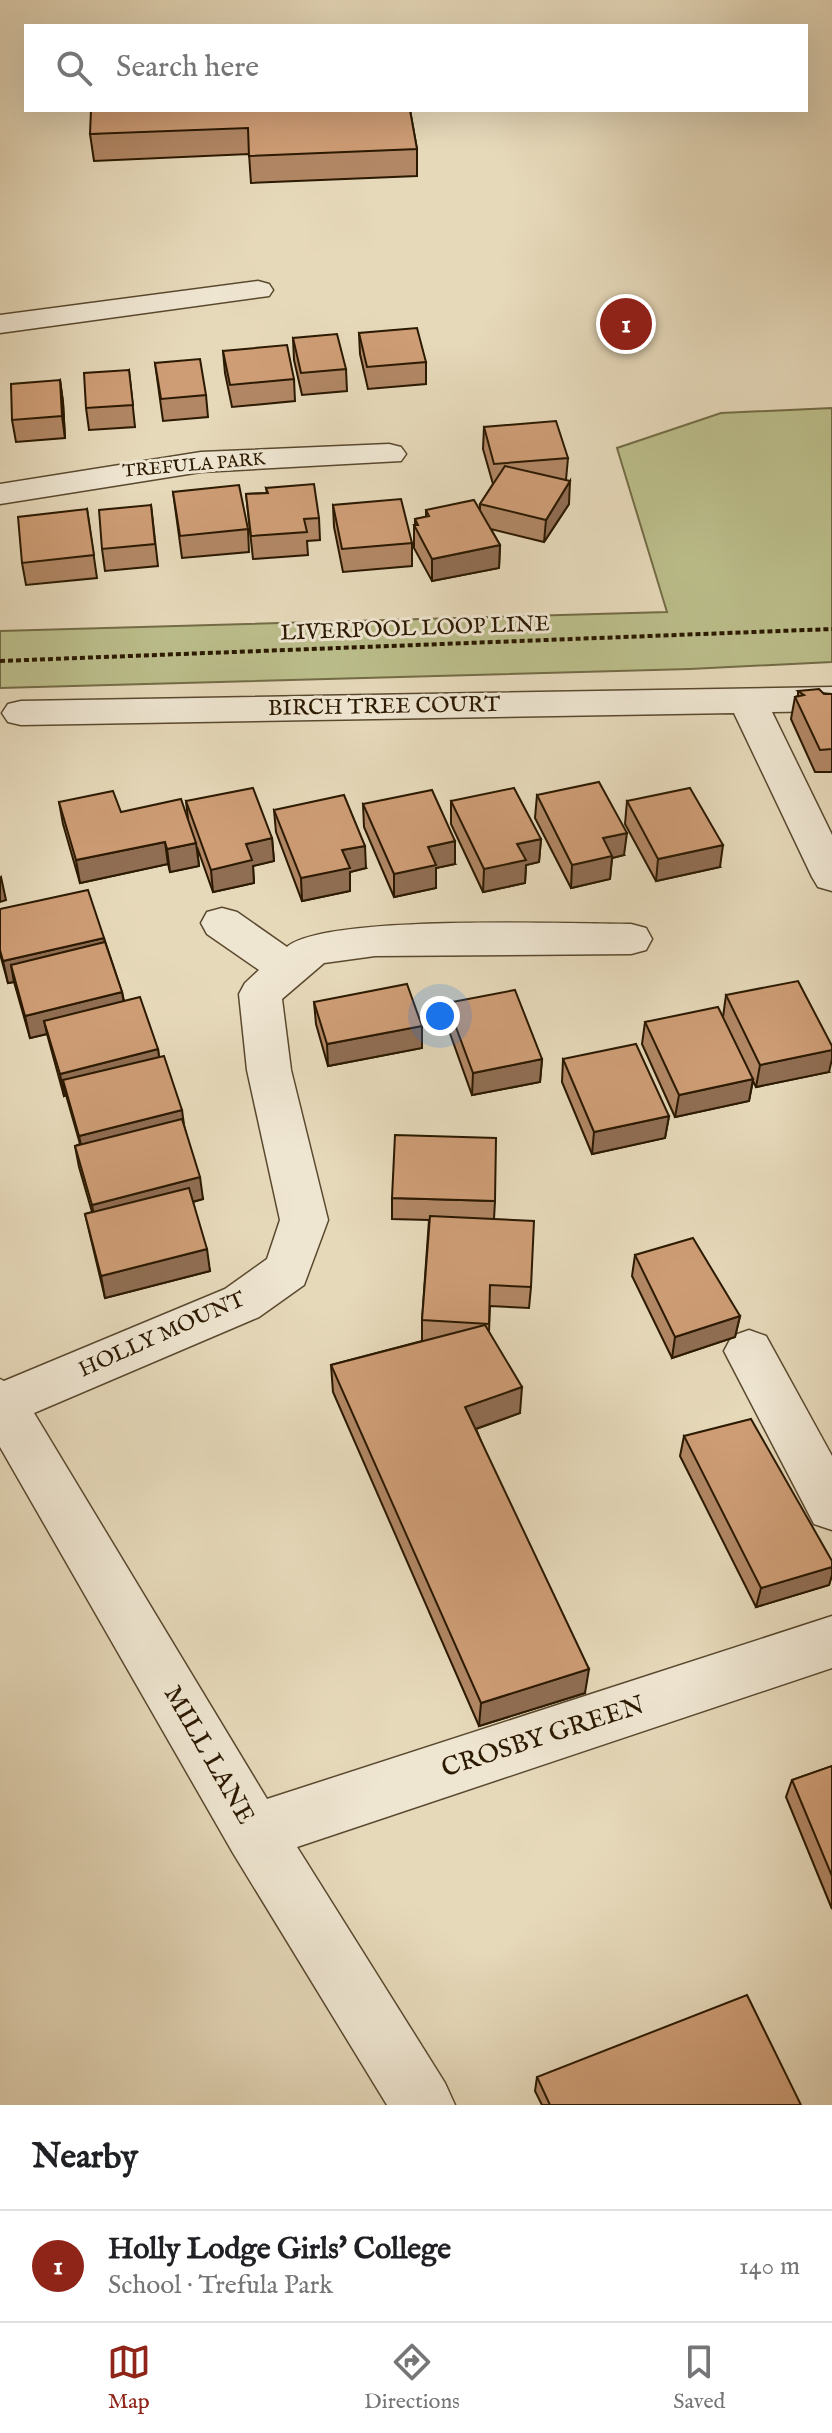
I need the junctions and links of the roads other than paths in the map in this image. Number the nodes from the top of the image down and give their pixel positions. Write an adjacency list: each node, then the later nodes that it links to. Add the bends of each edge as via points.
1 (258, 290): 2 (street)
2 (0, 324)
3 (389, 455): 4 (street, TREFULA PARK, via 201,462)
4 (0, 494)
5 (832, 699): 6 (street, BIRCH TREE COURT)
6 (748, 702): 7 (street, BIRCH TREE COURT); 8 (street)
7 (21, 713)
8 (832, 877)
9 (222, 923): 11 (street)
10 (631, 939): 11 (street, HOLLY MOUNT, via 375,941 312,949)
11 (288, 969): 13 (street, HOLLY MOUNT, via 260,994 269,1070 304,1220 287,1271 242,1303)
12 (749, 1351): 14 (street)
13 (1, 1403): 16 (street, MILL LANE)
14 (832, 1507)
15 (832, 1642): 16 (street, CROSBY GREEN)
16 (254, 1832): 17 (street, MILL LANE)
17 (423, 2105)

